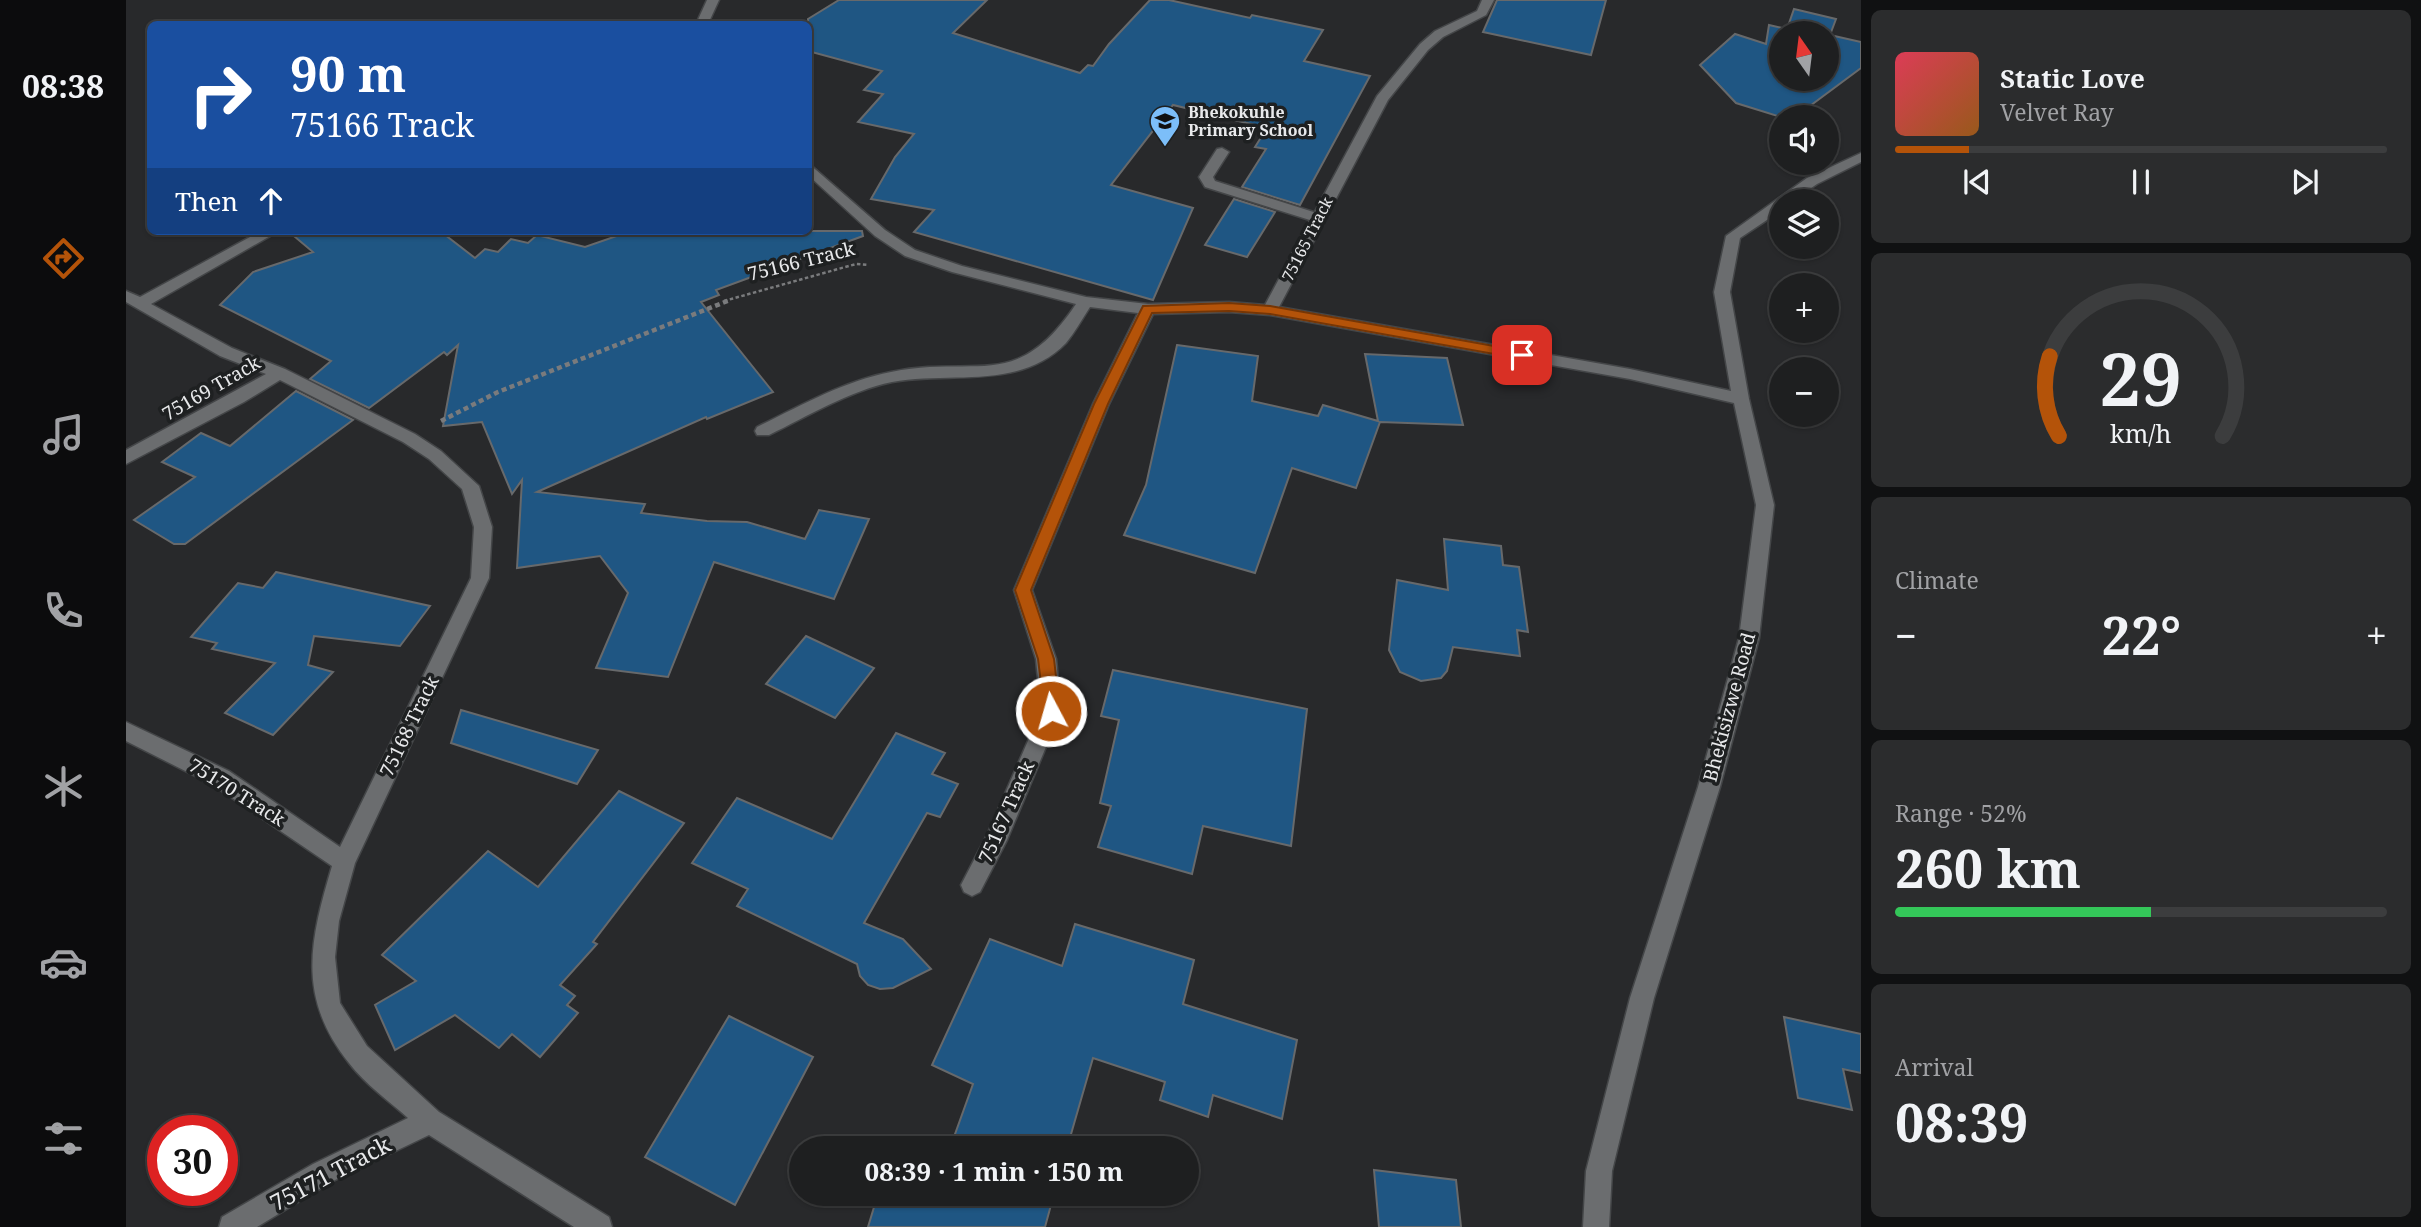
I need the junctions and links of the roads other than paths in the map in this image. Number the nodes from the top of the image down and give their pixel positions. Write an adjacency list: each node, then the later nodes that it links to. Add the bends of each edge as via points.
1 (713, 0): 3 (street)
2 (1488, 0): 9 (street, 75165 Track, via 1482,13 1439,34 1424,47 1382,99)
3 (703, 21)
4 (1222, 152): 9 (street, via 1206,177 1210,184)
5 (1861, 157): 7 (street, Bhekisizwe Road)
6 (812, 171): 12 (street, via 880,233 910,253)
7 (1801, 189)
8 (1769, 211): 16 (street, Bhekisizwe Road, via 1733,236 1722,292)
9 (1318, 218): 14 (street, 75165 Track)
10 (264, 235): 11 (street)
11 (134, 299): 15 (street, 75168 Track, via 226,352)
12 (1086, 302): 13 (street); 17 (street, via 1060,339 1023,366 992,373 917,373 888,378 836,396)
13 (1148, 309): 14 (street); 21 (street, 75167 Track, via 1101,404 1023,590 1046,659 1051,711)
14 (1270, 310): 16 (street, via 1630,374)
15 (279, 373): 18 (street, 75169 Track); 20 (street, 75168 Track, via 435,455 470,486 483,527 480,578)
16 (1741, 399): 25 (street, Bhekisizwe Road, via 1765,505 1749,638 1709,788 1642,998 1599,1171)
17 (763, 431)
18 (126, 458)
19 (126, 731): 20 (street, 75170 Track, via 220,778)
20 (344, 862): 22 (street, 75168 Track, via 327,922 323,957 328,1006 358,1055)
21 (972, 885)
22 (430, 1121): 23 (street, 75171 Track, via 321,1172); 24 (street, 75168 Track)
23 (232, 1227)
24 (599, 1227)
25 (1596, 1227)

